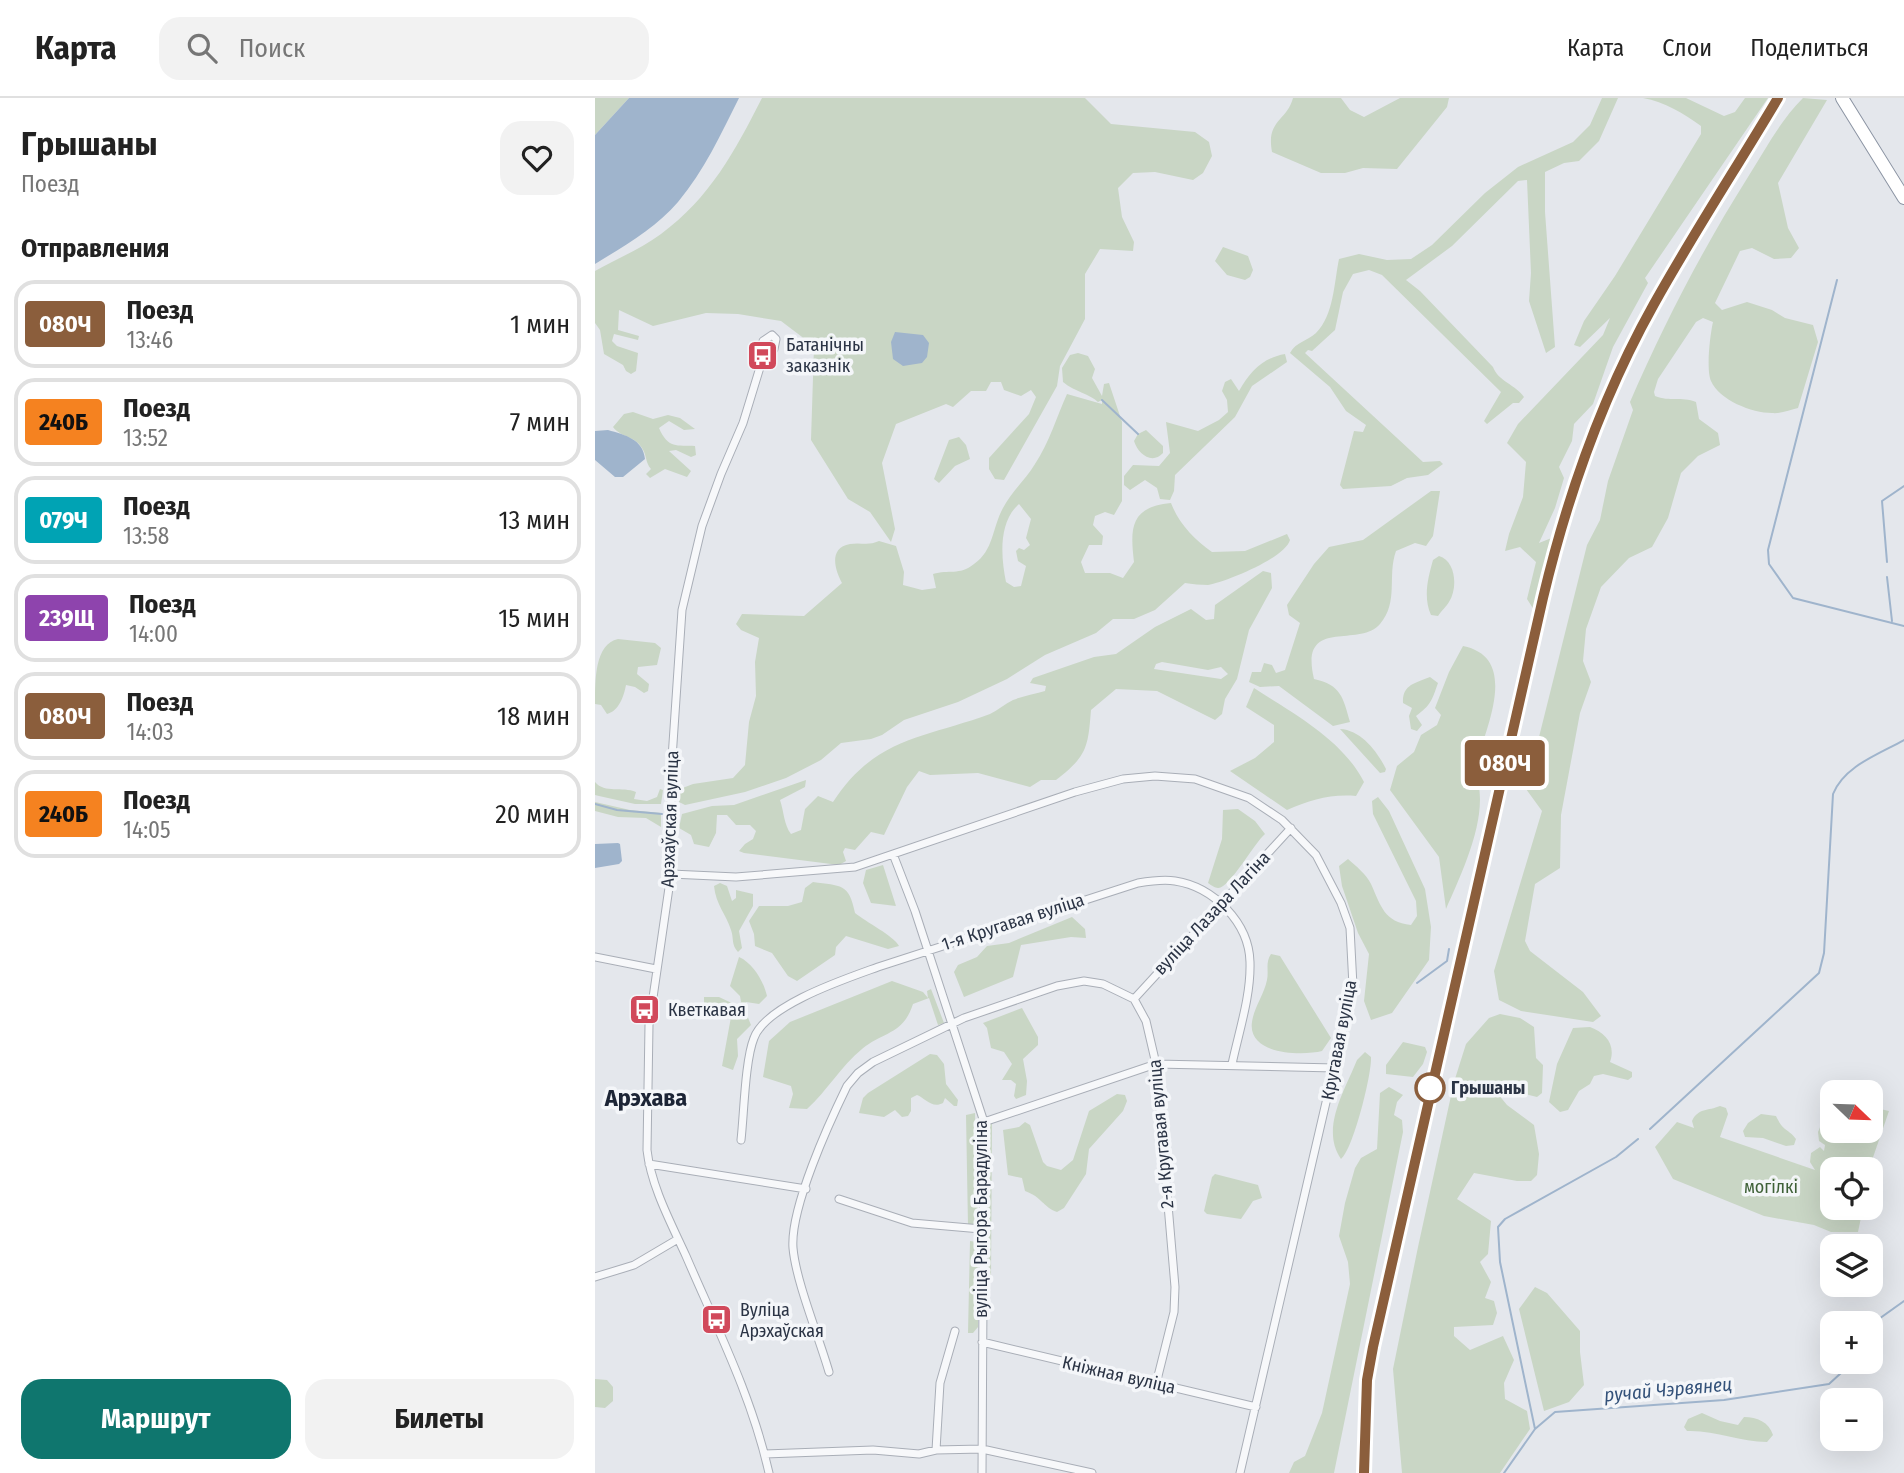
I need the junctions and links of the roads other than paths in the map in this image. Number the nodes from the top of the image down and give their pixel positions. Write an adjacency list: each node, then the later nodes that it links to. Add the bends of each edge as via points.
1 (1842, 98): 2 (highway)
2 (1904, 198)
3 (761, 364): 6 (street, Арэхаўская вуліца, via 702,526 682,610 670,781)
4 (1291, 828): 5 (street, Кругавая вуліца, via 1249,798 1214,783 1154,776 1075,792); 7 (street, вуліца Лазара Лагіна); 15 (street, Кругавая вуліца, via 1329,877 1350,928 1353,986)
5 (893, 854): 6 (street, Кругавая вуліца, via 855,867 736,877); 8 (street, вуліца Рыгора Барадуліна)
6 (671, 874): 10 (street, Арэхаўская вуліца)
7 (1221, 902): 8 (street, 1-я Кругавая вуліца, via 1177,881 1137,883); 11 (street, вуліца Лазара Лагіна); 14 (street, 1-я Кругавая вуліца, via 1240,928 1250,960)
8 (927, 951): 12 (street, вуліца Рыгора Барадуліна); 17 (street, 1-я Кругавая вуліца, via 846,979 763,1023 752,1046)
9 (595, 957): 10 (street)
10 (656, 969): 18 (street, Арэхаўская вуліца, via 647,1054)
11 (1134, 999): 12 (street, via 1118,989 1084,981 1057,986); 13 (street, 2-я Кругавая вуліца, via 1146,1021)
12 (952, 1024): 16 (street, вуліца Рыгора Барадуліна); 19 (street, via 858,1073 839,1103)
13 (1156, 1064): 14 (street); 16 (street); 27 (street, 2-я Кругавая вуліца, via 1175,1300)
14 (1232, 1064): 15 (street)
15 (1335, 1068): 28 (street, Кругавая вуліца)
16 (984, 1122): 21 (street, вуліца Рыгора Барадуліна)
17 (741, 1140)
18 (649, 1164): 19 (street); 22 (street, Арэхаўская вуліца)
19 (806, 1189): 26 (street, via 793,1249)
20 (839, 1199): 21 (street, via 912,1223)
21 (981, 1228): 25 (street, вуліца Рыгора Барадуліна)
22 (678, 1239): 23 (street, via 634,1265); 31 (street, Арэхаўская вуліца, via 747,1393)
23 (595, 1277)
24 (955, 1331): 30 (street, via 940,1383)
25 (982, 1342): 27 (street, Кніжная вуліца); 29 (street, вуліца Рыгора Барадуліна)
26 (829, 1372)
27 (1156, 1384): 28 (street, Кніжная вуліца)
28 (1256, 1407): 35 (street, Кругавая вуліца)
29 (982, 1448): 30 (street); 33 (street, вуліца Рыгора Барадуліна); 34 (street)
30 (936, 1450): 31 (street, via 919,1454 873,1450)
31 (765, 1454): 32 (street, Арэхаўская вуліца)
32 (769, 1473)
33 (982, 1473)
34 (1092, 1473)
35 (1240, 1473)

